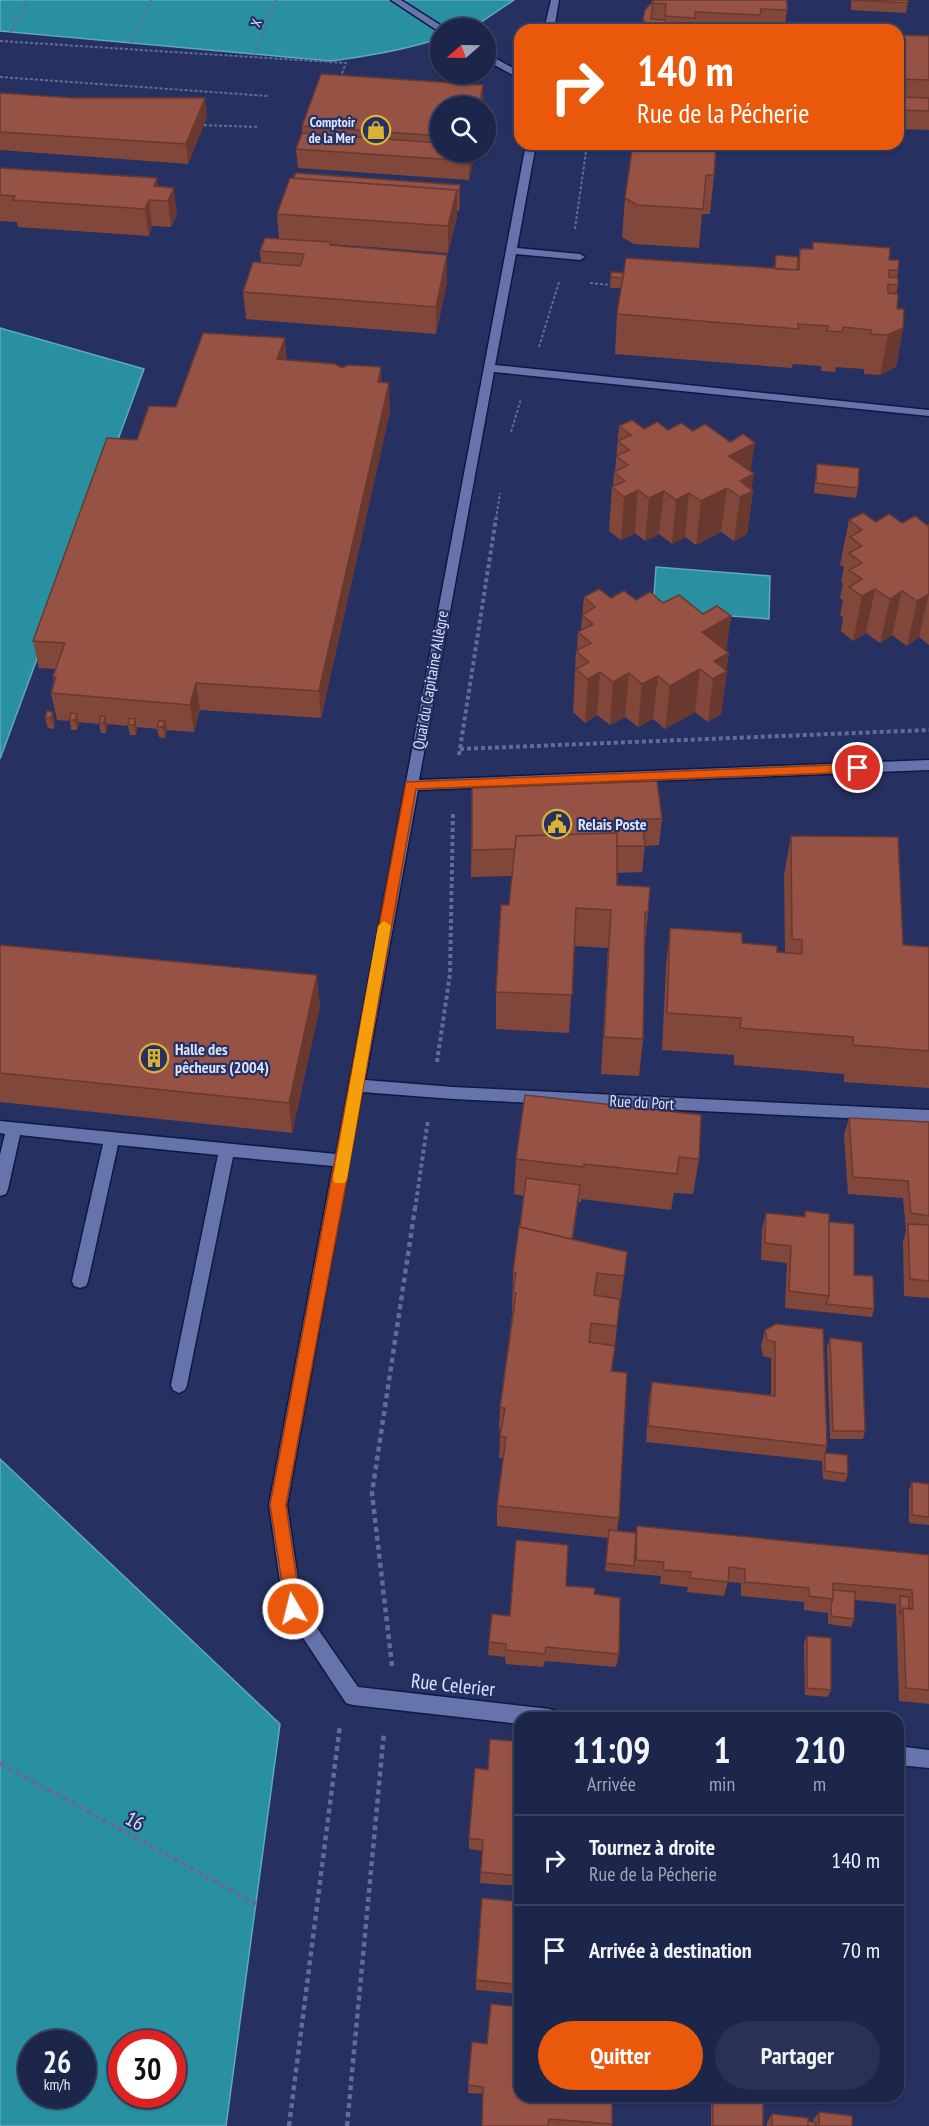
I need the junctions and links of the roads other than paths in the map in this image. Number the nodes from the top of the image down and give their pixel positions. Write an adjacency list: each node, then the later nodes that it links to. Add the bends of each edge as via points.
1 (395, 0): 3 (street)
2 (555, 0): 4 (street)
3 (430, 22)
4 (550, 24)
5 (496, 62): 6 (street)
6 (514, 72)
7 (530, 150): 8 (street, Quai du Capitaine Allègre)
8 (510, 250): 9 (street); 10 (street, Quai du Capitaine Allègre)
9 (580, 257)
10 (488, 368): 11 (street); 13 (street, Quai du Capitaine Allègre)
11 (929, 413)
12 (929, 765): 13 (street)
13 (411, 785): 14 (street, Quai du Capitaine Allègre)
14 (356, 1085): 15 (street, Rue du Port); 19 (street, Quai du Capitaine Allègre)
15 (929, 1116)
16 (7, 1128): 17 (street); 20 (street)
17 (112, 1138): 18 (street); 21 (street)
18 (227, 1149): 19 (street); 22 (street)
19 (343, 1161): 23 (street, Quai du Capitaine Allègre, via 278,1505 293,1609)
20 (0, 1189)
21 (80, 1281)
22 (179, 1385)
23 (353, 1696): 24 (street, Rue Celerier)
24 (514, 1714)
25 (904, 1756): 26 (street)
26 (929, 1759)

